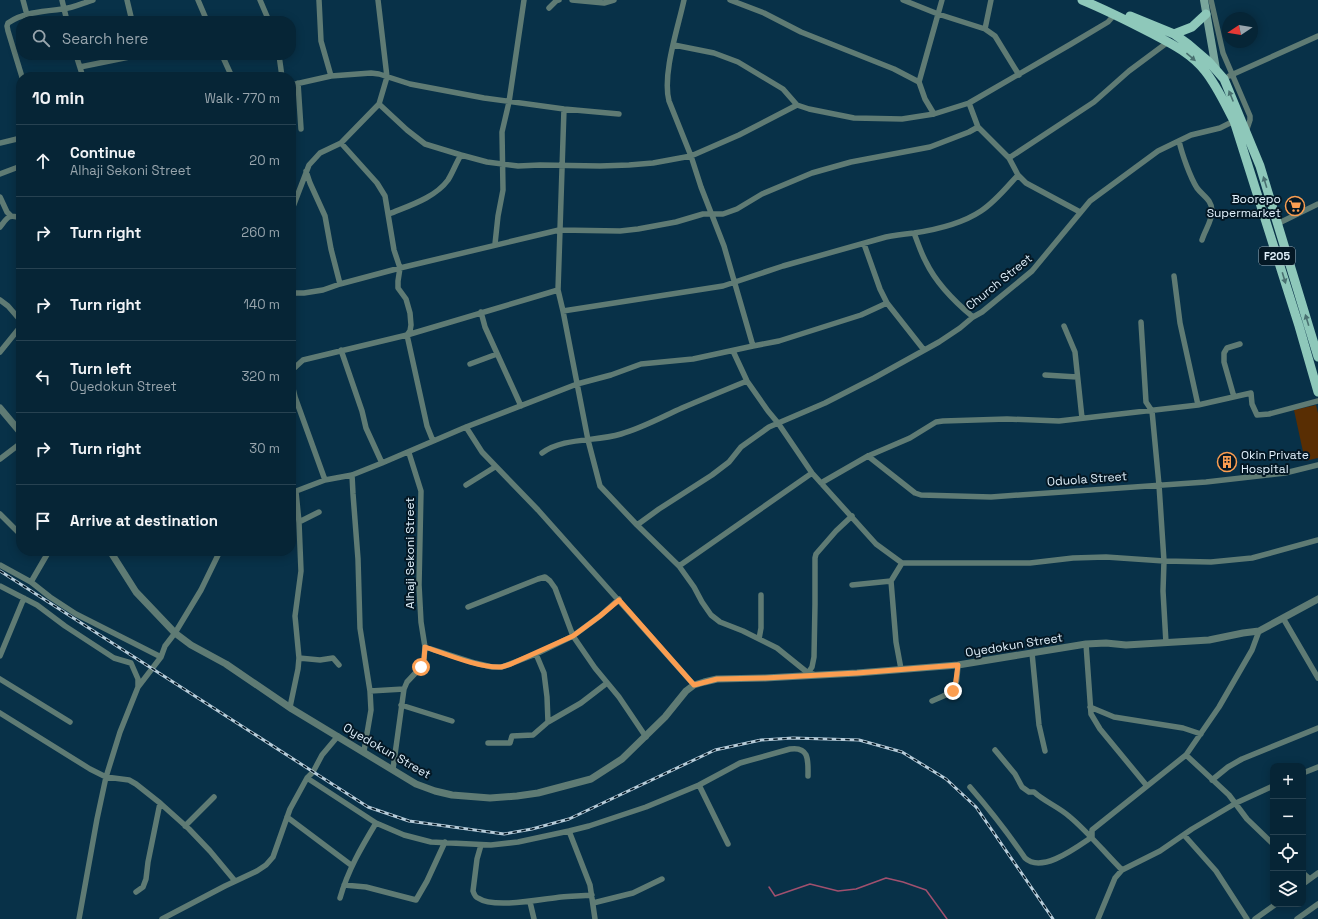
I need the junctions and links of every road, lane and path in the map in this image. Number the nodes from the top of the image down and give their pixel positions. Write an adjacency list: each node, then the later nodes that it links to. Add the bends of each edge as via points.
1 (23, 0): 27 (street)
2 (62, 0): 23 (street)
3 (93, 0): 23 (street)
4 (127, 0): 30 (street)
5 (198, 0): 31 (street)
6 (260, 0): 32 (street)
7 (319, 0): 55 (street, via 321,40)
8 (378, 0): 56 (street)
9 (524, 0): 60 (street)
10 (560, 0): 22 (street)
11 (572, 0): 12 (street, via 604,3)
12 (614, 0)
13 (684, 0): 40 (street)
14 (730, 0): 59 (street, via 894,69)
15 (903, 0): 24 (street)
16 (942, 0): 24 (street)
17 (991, 0): 36 (street)
18 (1082, 0): 25 (main road, F205)
19 (1091, 0): 37 (main road, F205)
20 (1204, 0): 26 (main road)
21 (1210, 0): 53 (street, via 1223,53)
22 (549, 8)
23 (64, 9): 27 (street); 29 (street)
24 (938, 14): 36 (street); 59 (street)
25 (1115, 14): 39 (main road, F205); 54 (street, via 1108,22)
26 (1206, 14): 37 (main road, via 1192,27); 48 (main road)
27 (27, 15): 28 (street)
28 (24, 16)
29 (66, 16)
30 (131, 16)
31 (205, 16)
32 (268, 16)
33 (16, 19): 34 (street)
34 (7, 26): 35 (street); 41 (street)
35 (0, 28)
36 (986, 29): 54 (street, via 995,36)
37 (1174, 34): 48 (main road, F205, via 1194,48)
38 (1318, 36): 53 (street)
39 (1168, 42): 67 (main road, F205, one-way to 67, via 1194,59 1206,72 1221,94); 77 (street, via 1129,71 1094,102)
40 (674, 45): 63 (street, via 714,53 738,62 783,89); 76 (street, via 666,84 667,94)
41 (16, 57)
42 (17, 60): 49 (street)
43 (78, 60): 47 (street)
44 (114, 60): 47 (street)
45 (224, 60): 51 (street)
46 (280, 60): 52 (street)
47 (80, 67): 50 (street)
48 (1216, 69): 57 (main road, F205)
49 (21, 72)
50 (82, 72)
51 (230, 72)
52 (281, 72)
53 (1232, 74): 57 (street); 70 (street, via 1250,116)
54 (1019, 75): 61 (street)
55 (331, 76): 56 (street, via 371,73); 58 (street)
56 (387, 77): 60 (street, via 433,89); 62 (street)
57 (1224, 79): 70 (main road, F205, one-way to 57)
58 (298, 82): 69 (street)
59 (918, 82): 66 (street)
60 (509, 102): 64 (street); 78 (street, via 502,132)
61 (969, 103): 66 (street); 68 (street)
62 (378, 104): 73 (street); 75 (street, via 425,144)
63 (797, 105): 66 (street, via 854,118 902,119); 76 (street)
64 (564, 109): 65 (street); 79 (street)
65 (619, 114)
66 (934, 114)
67 (1234, 121): 72 (street, Church Street); 82 (main road, F205)
68 (978, 127): 77 (street); 91 (street, via 930,147 851,162 812,173 762,194 737,209 723,214)
69 (301, 129)
70 (1246, 132): 80 (main road, F205)
71 (16, 139): 74 (street)
72 (1179, 141): 89 (street, Church Street, via 1158,151 1128,172 1090,201); 98 (street, via 1197,187 1211,205 1211,219)
73 (341, 143): 83 (street, via 320,154); 90 (street, via 382,189)
74 (0, 144)
75 (461, 155): 78 (street); 90 (street, via 447,181 437,190)
76 (692, 156): 79 (street, via 629,165); 91 (street)
77 (1009, 158): 85 (street)
78 (503, 164): 79 (street); 99 (street, via 503,190)
79 (563, 165): 96 (street)
80 (1260, 166): 82 (main road); 94 (main road, F205, one-way to 80)
81 (16, 168): 84 (street)
82 (1249, 168): 131 (main road, F205, one-way to 131)
83 (306, 170): 87 (street); 104 (street, via 325,216)
84 (0, 174)
85 (1018, 174): 89 (street, via 1026,183); 97 (street, via 980,212 948,225)
86 (0, 197): 92 (street)
87 (296, 198)
88 (1318, 204): 94 (street)
89 (1080, 212): 112 (street, Church Street, via 1032,271)
90 (389, 214): 101 (street, via 394,250)
91 (712, 214): 96 (street, via 620,231); 103 (street)
92 (11, 216): 93 (street); 95 (street)
93 (16, 216)
94 (1277, 224): 124 (main road, F205, one-way to 94)
95 (0, 227)
96 (559, 230): 99 (street); 105 (street)
97 (914, 233): 100 (street, via 899,234); 112 (street, via 926,263 961,307)
98 (1202, 240)
99 (495, 244): 101 (street)
100 (864, 244): 103 (street); 108 (street)
101 (400, 268): 104 (street); 116 (street, via 398,288 406,299 410,313 410,331)
102 (1174, 276): 135 (street, via 1180,322)
103 (735, 281): 109 (street, via 723,286); 118 (street)
104 (340, 284): 106 (street, via 323,290)
105 (558, 290): 109 (street); 110 (street)
106 (296, 293)
107 (0, 300): 111 (street)
108 (887, 303): 118 (street, via 861,315 778,341); 120 (street)
109 (563, 311): 130 (street)
110 (480, 312): 116 (street); 123 (street)
111 (16, 315)
112 (973, 317): 120 (street, Church Street)
113 (1141, 322): 138 (street, via 1146,402)
114 (1064, 326): 128 (street, via 1075,352)
115 (16, 332): 122 (street)
116 (406, 335): 119 (street); 144 (street, via 427,426)
117 (1240, 344): 132 (street, via 1227,348 1223,357)
118 (753, 346): 121 (street)
119 (342, 350): 126 (street, via 303,360); 150 (street, via 366,428)
120 (924, 350): 140 (street, Church Street, via 850,391)
121 (733, 351): 129 (street); 130 (street, via 693,359 641,364)
122 (0, 352)
123 (497, 354): 125 (street); 136 (street)
124 (1318, 357)
125 (470, 364)
126 (296, 366)
127 (1045, 375): 128 (street)
128 (1077, 377): 139 (street)
129 (747, 381): 140 (street); 143 (street, via 644,426 619,435)
130 (577, 384): 136 (street); 143 (street)
131 (1318, 392)
132 (1234, 397): 134 (street, via 1251,393 1252,404 1258,415); 135 (street)
133 (296, 399): 155 (street)
134 (1318, 401)
135 (1198, 405): 138 (street)
136 (521, 406): 142 (street)
137 (0, 408): 141 (street)
138 (1152, 411): 139 (street); 158 (street)
139 (1082, 418): 148 (street, via 1059,421 1007,419 936,422 910,438)
140 (778, 423): 153 (street); 165 (street, Church Street, via 755,436 712,475)
141 (16, 425)
142 (466, 427): 144 (street); 152 (street, via 482,452)
143 (588, 440): 147 (street, via 552,447); 165 (street, via 600,486)
144 (433, 441): 146 (street)
145 (16, 447): 149 (street)
146 (409, 453): 150 (street); 191 (street, Alhaji Sekoni Street, via 421,491 419,585)
147 (542, 454)
148 (868, 456): 156 (street); 158 (street, Oduola Street, via 921,495 990,497)
149 (0, 459)
150 (382, 463): 154 (street)
151 (1318, 465): 158 (street, Oduola Street, via 1285,473 1232,480)
152 (496, 467): 157 (street); 181 (street)
153 (812, 473): 156 (street); 174 (street)
154 (352, 475): 155 (street); 207 (street, via 360,628)
155 (325, 480): 159 (street)
156 (821, 483): 163 (street)
157 (466, 485)
158 (1159, 485): 171 (street)
159 (296, 492)
160 (296, 508): 164 (street)
161 (319, 512): 164 (street)
162 (0, 514): 166 (street)
163 (852, 516): 172 (street, via 876,544); 200 (street, via 816,554)
164 (299, 522): 196 (street, via 301,571 295,616)
165 (637, 525): 174 (street)
166 (16, 530)
167 (1318, 540): 171 (street, via 1252,558 1211,562)
168 (45, 556): 176 (street)
169 (113, 556): 186 (street, Oyedokun Street, via 136,592)
170 (218, 556): 186 (street)
171 (1164, 561): 172 (street, via 1106,557 1030,563); 189 (street)
172 (902, 563): 175 (street)
173 (0, 565): 176 (street)
174 (679, 566): 188 (street, via 711,615 720,622)
175 (891, 581): 177 (street); 199 (street)
176 (31, 582): 195 (street, via 76,614)
177 (852, 585)
178 (0, 586): 180 (street)
179 (761, 595): 188 (street)
180 (24, 598): 194 (street); 205 (street, via 114,658 131,664 138,679)
181 (619, 600): 187 (street); 204 (street)
182 (1318, 600): 184 (street, Oyedokun Street)
183 (468, 607): 187 (street, via 545,577 555,588)
184 (1283, 618): 185 (street, Oyedokun Street); 201 (street)
185 (1259, 631): 189 (street, Oyedokun Street, via 1209,640); 217 (street, via 1252,650)
186 (175, 633): 195 (street); 210 (street, Oyedokun Street)
187 (573, 636): 193 (street); 203 (street)
188 (759, 639): 200 (street, via 777,648)
189 (1166, 643): 190 (street, Oyedokun Street)
190 (1086, 644): 192 (street, Oyedokun Street); 211 (street)
191 (425, 647): 193 (street, via 492,667 502,667); 206 (street, Alhaji Sekoni Street, via 421,667)
192 (1032, 653): 198 (street, Oyedokun Street); 223 (street, via 1039,725)
193 (536, 654): 215 (street, via 544,673 548,697)
194 (0, 656)
195 (160, 657): 205 (street)
196 (299, 658): 197 (street, via 332,658); 210 (street)
197 (339, 665)
198 (958, 665): 199 (street, Oyedokun Street); 208 (street, via 953,691)
199 (901, 669): 200 (street, Oyedokun Street)
200 (812, 674): 204 (street, Oyedokun Street, via 717,679)
201 (1318, 678)
202 (0, 679): 213 (street)
203 (607, 683): 215 (street, via 581,703); 219 (street)
204 (694, 685): 219 (street, Oyedokun Street)
205 (138, 688): 229 (street, via 120,732)
206 (404, 689): 207 (street); 209 (street, Alhaji Sekoni Street)
207 (370, 691): 222 (street, via 371,710)
208 (932, 701)
209 (401, 705): 214 (street); 226 (street, Alhaji Sekoni Street)
210 (290, 707): 218 (street, Oyedokun Street)
211 (1090, 707): 217 (street, via 1114,717 1183,728); 233 (street, via 1097,726)
212 (0, 713): 229 (street)
213 (70, 722)
214 (452, 722)
215 (548, 722): 220 (street, via 533,735 512,736 510,742)
216 (1318, 728): 231 (street, via 1242,759)
217 (1201, 734): 224 (street)
218 (338, 736): 222 (street, Oyedokun Street); 230 (street)
219 (646, 737): 226 (street, Oyedokun Street, via 622,759 591,779 517,796 490,798 452,795 416,784)
220 (488, 743)
221 (995, 750): 244 (street, via 1015,774 1022,787 1068,815)
222 (364, 751): 226 (street, Oyedokun Street)
223 (1045, 751)
224 (1186, 755): 231 (street); 233 (street)
225 (1318, 767): 227 (street)
226 (393, 769)
227 (1306, 772)
228 (808, 776): 232 (street, via 808,758 805,753 795,749 740,763)
229 (106, 777): 237 (street, via 129,780); 265 (street)
230 (307, 778): 239 (street); 240 (street)
231 (1212, 780): 238 (street)
232 (699, 785): 242 (street, via 646,807); 247 (street)
233 (1147, 786): 244 (street, via 1092,830)
234 (970, 787): 244 (street, via 1008,832 1028,862 1048,862 1061,857)
235 (1270, 787): 238 (street)
236 (214, 797): 241 (street)
237 (160, 803): 241 (street); 258 (street, via 146,879 143,887)
238 (1236, 803): 243 (street); 245 (street, via 1248,820)
239 (287, 817): 249 (street); 255 (street, via 273,857 257,871)
240 (376, 824): 246 (street, via 404,835 431,842); 249 (street)
241 (185, 826): 255 (street)
242 (570, 831): 248 (street, via 518,842); 259 (street)
243 (1184, 835): 250 (street, via 1160,851); 270 (street, via 1216,872)
244 (1092, 837): 250 (street)
245 (1270, 841)
246 (445, 842): 248 (street); 257 (street, via 416,900)
247 (728, 844)
248 (481, 845): 261 (street, via 473,881 475,896 485,901 502,903)
249 (352, 865): 257 (street)
250 (1122, 870): 269 (street, via 1115,878)
251 (1318, 873): 254 (street)
252 (1306, 876): 254 (street)
253 (662, 879): 262 (street, via 633,894)
254 (1310, 879): 256 (street)
255 (235, 881): 266 (street)
256 (1306, 882)
257 (344, 885): 260 (street)
258 (136, 892)
259 (592, 895): 261 (street); 262 (street)
260 (340, 898)
261 (530, 902): 267 (street)
262 (593, 903): 268 (street)
263 (1318, 904): 272 (street)
264 (1272, 907): 271 (street)
265 (79, 919)
266 (162, 919)
267 (534, 919)
268 (595, 919)
269 (1098, 919)
270 (1247, 919)
271 (1255, 919)
272 (1297, 919)

